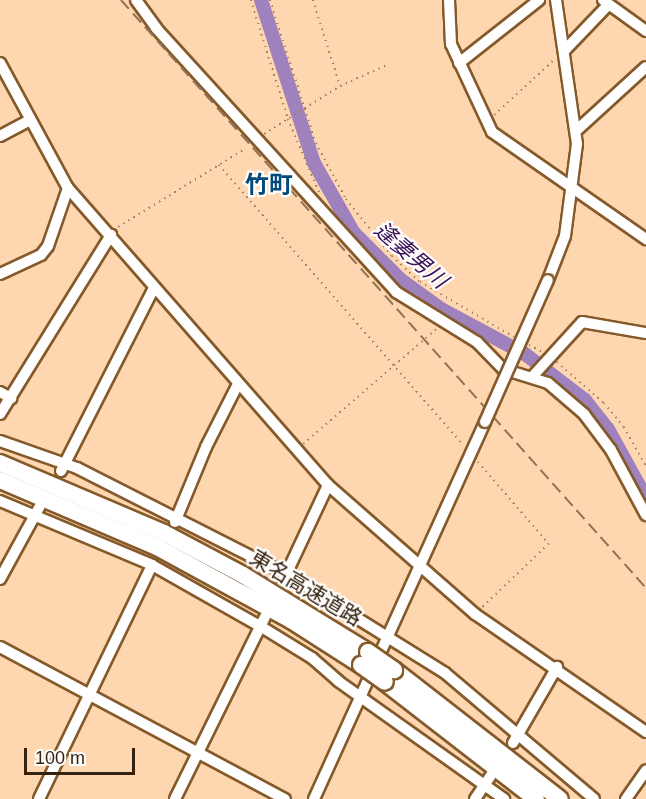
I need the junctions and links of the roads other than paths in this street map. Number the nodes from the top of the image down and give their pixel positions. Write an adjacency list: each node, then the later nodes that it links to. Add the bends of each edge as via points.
1 (136, 0): 21 (street, via 376,273 413,306 477,342 503,369 520,377)
2 (449, 0): 9 (street, via 451,44)
3 (538, 0): 9 (street)
4 (556, 0): 7 (street)
5 (605, 2): 6 (street); 7 (street)
6 (646, 31)
7 (565, 50): 12 (street)
8 (0, 63): 11 (street)
9 (459, 63): 15 (street, via 485,124)
10 (646, 67): 12 (street)
11 (28, 121): 13 (street); 14 (street)
12 (577, 130): 15 (street)
13 (0, 136)
14 (68, 188): 16 (street); 18 (street, via 48,246 32,260)
15 (572, 190): 17 (street); 36 (street, bridge, via 565,236 548,280)
16 (108, 231): 19 (street); 24 (street)
17 (646, 239)
18 (0, 274)
19 (154, 288): 22 (street); 28 (street)
20 (646, 333): 21 (street, via 582,322)
21 (535, 373): 33 (street, via 584,414 610,450)
22 (238, 384): 30 (street); 34 (street)
23 (0, 392): 24 (street)
24 (11, 398): 25 (street)
25 (0, 414)
26 (0, 441): 28 (street)
27 (0, 463): 42 (highway, 東名高速道路, via 164,533 298,607)
28 (63, 467): 34 (street)
29 (0, 480): 42 (highway, 東名高速道路, via 157,547)
30 (328, 485): 36 (street); 37 (street)
31 (0, 501): 32 (street)
32 (36, 510): 35 (street); 38 (street)
33 (646, 515)
34 (176, 519): 37 (street)
35 (152, 565): 39 (street); 46 (street)
36 (418, 567): 40 (street); 43 (street, via 475,614)
37 (285, 577): 40 (street)
38 (0, 579)
39 (263, 622): 45 (street); 49 (street)
40 (386, 639): 45 (street); 48 (street, via 445,674)
41 (0, 647): 46 (street)
42 (364, 658): 44 (highway, 東名高速道路, bridge)
43 (557, 667): 47 (street); 48 (street)
44 (389, 676): 59 (highway, 東名高速道路); 60 (highway, 東名高速道路)
45 (361, 694): 52 (street); 56 (street)
46 (89, 695): 49 (street); 53 (street)
47 (646, 732)
48 (516, 739): 61 (street)
49 (199, 752): 54 (street); 55 (street)
50 (646, 770): 62 (street)
51 (493, 772): 52 (street)
52 (485, 783): 57 (street); 58 (street)
53 (39, 799)
54 (175, 799)
55 (285, 799)
56 (314, 799)
57 (475, 799)
58 (504, 799)
59 (536, 799)
60 (560, 799)
61 (594, 799)
62 (626, 799)

